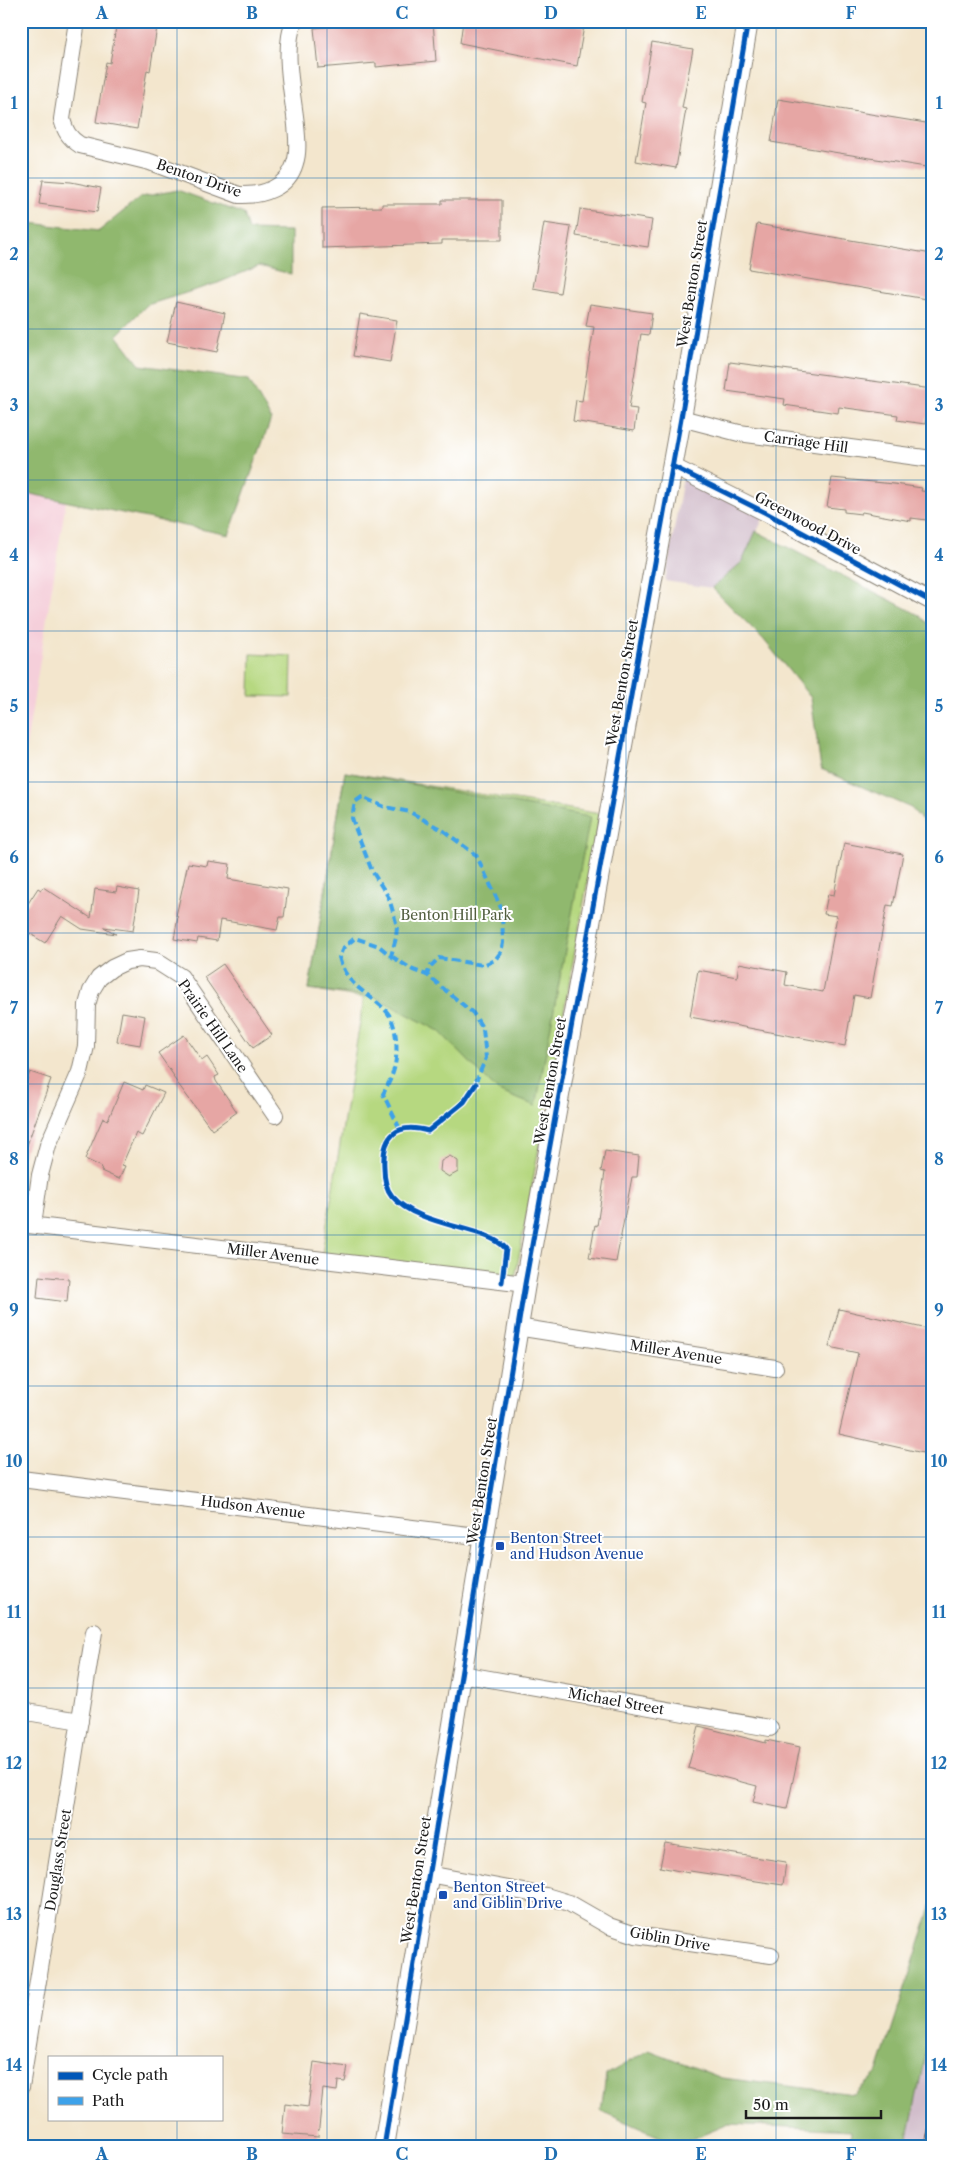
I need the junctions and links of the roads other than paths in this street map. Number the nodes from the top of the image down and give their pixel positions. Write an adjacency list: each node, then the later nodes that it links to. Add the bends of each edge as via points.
1 (77, 21): 2 (street, Benton Drive, via 62,119 72,140 80,146 150,162 239,195 270,191 281,184 295,163 298,146 289,52)
2 (294, 21)
3 (748, 21): 4 (street, West Benton Street)
4 (681, 418): 5 (street, Carriage Hill, via 739,433); 6 (street, West Benton Street)
5 (932, 459)
6 (672, 466): 7 (street, Greenwood Drive); 10 (street, West Benton Street)
7 (932, 602)
8 (275, 1115): 9 (street, Prairie Hill Lane, via 181,977 156,961 140,959 119,965 99,978 91,991 80,1072 48,1145)
9 (27, 1224): 10 (street, Miller Avenue)
10 (524, 1284): 11 (street, West Benton Street)
11 (517, 1327): 12 (street, Miller Avenue); 14 (street, West Benton Street)
12 (775, 1368)
13 (21, 1479): 14 (street, Hudson Avenue)
14 (484, 1537): 16 (street, West Benton Street)
15 (94, 1632): 18 (street, Douglass Street)
16 (461, 1674): 19 (street, Michael Street); 20 (street, West Benton Street)
17 (21, 1711): 18 (street)
18 (80, 1721): 22 (street, Douglass Street)
19 (770, 1728)
20 (428, 1874): 21 (street, Giblin Drive, via 546,1896 569,1903 609,1926 636,1935); 23 (street, West Benton Street)
21 (772, 1954)
22 (21, 2087)
23 (384, 2147)

